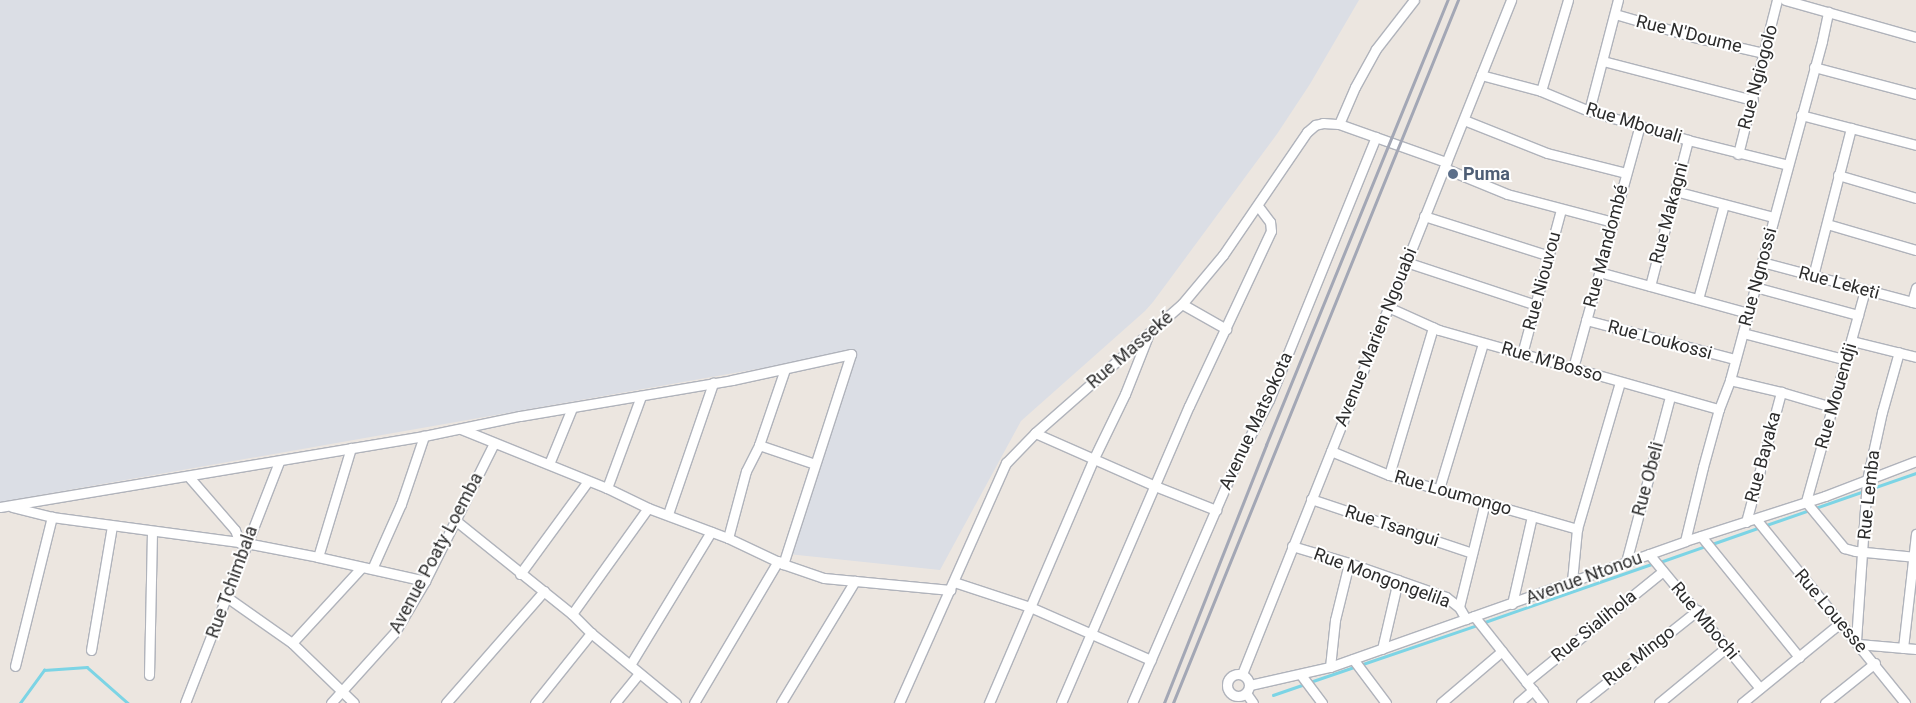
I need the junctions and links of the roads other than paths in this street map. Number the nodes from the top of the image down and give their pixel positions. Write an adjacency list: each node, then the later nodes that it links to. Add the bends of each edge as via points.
1 (1414, 0): 20 (street, via 1376,49)
2 (1511, 0): 13 (street, Avenue Marien Ngouabi)
3 (1568, 0): 14 (street)
4 (1618, 0): 8 (street)
5 (1777, 0): 10 (street, Rue Ngiogolo)
6 (1785, 0): 7 (street)
7 (1828, 12): 9 (street); 12 (street, Rue Ngnossi)
8 (1615, 14): 10 (street, Rue N'Doume); 11 (street)
9 (1916, 37)
10 (1764, 53): 16 (street, Rue Ngiogolo)
11 (1603, 61): 16 (street); 17 (street)
12 (1814, 67): 15 (street); 18 (street, Rue Ngnossi)
13 (1481, 75): 14 (street, Rue Mbouali); 19 (street, Avenue Marien Ngouabi)
14 (1541, 91): 17 (street, Rue Mbouali)
15 (1916, 94)
16 (1752, 100): 26 (street, Rue Ngiogolo)
17 (1589, 111): 21 (street, Rue Mbouali)
18 (1801, 115): 22 (street); 28 (street, Rue Ngnossi)
19 (1464, 120): 27 (street, Avenue Marien Ngouabi); 29 (street, via 1546,153)
20 (1340, 124): 23 (street, Rue Masseké); 34 (street, Rue Masseké, via 1323,123 1307,132)
21 (1640, 125): 24 (street, Rue Mbouali); 29 (street, Rue Mandombé)
22 (1851, 128): 25 (street); 30 (street)
23 (1376, 137): 27 (street, Rue Masseké); 104 (street, Avenue Matsokota, via 1269,400)
24 (1688, 140): 26 (street, Rue Mbouali); 31 (street, Rue Makagni)
25 (1916, 145)
26 (1738, 154): 28 (street, Rue Mbouali)
27 (1445, 165): 35 (street, Rue Masseké, via 1507,194); 36 (street, Avenue Marien Ngouabi)
28 (1788, 165): 37 (street, Rue Ngnossi)
29 (1626, 174): 38 (street, Rue Mandombé)
30 (1838, 175): 32 (street); 39 (street)
31 (1675, 190): 33 (street); 46 (street, Rue Makagni)
32 (1916, 198)
33 (1724, 204): 37 (street); 50 (street)
34 (1258, 206): 52 (street, Rue Masseké); 59 (street, via 1270,222 1271,231)
35 (1560, 209): 38 (street, Rue Masseké); 41 (street, Rue Niouvou)
36 (1424, 216): 41 (street); 42 (street, Avenue Marien Ngouabi)
37 (1774, 217): 43 (street, Rue Ngnossi)
38 (1613, 222): 44 (street, Rue Mandombé)
39 (1827, 224): 40 (street); 45 (street)
40 (1916, 250)
41 (1549, 256): 53 (street, Rue Niouvou)
42 (1406, 262): 53 (street); 54 (street, Avenue Marien Ngouabi)
43 (1762, 262): 45 (street, Rue Leketi); 47 (street, Rue Ngnossi)
44 (1599, 272): 46 (street); 57 (street, Rue Mandombé)
45 (1813, 276): 49 (street, Rue Leketi)
46 (1650, 286): 50 (street)
47 (1755, 287): 55 (street, Rue Ngnossi); 56 (street)
48 (1916, 288): 51 (street)
49 (1865, 290): 51 (street, Rue Leketi); 56 (street, Rue Mouendji)
50 (1698, 299): 55 (street)
51 (1914, 302)
52 (1182, 304): 59 (street); 60 (street, Rue Masseké)
53 (1536, 305): 65 (street, Rue Niouvou)
54 (1388, 307): 58 (street, Rue M'Bosso); 86 (street, Avenue Marien Ngouabi)
55 (1748, 313): 61 (street, Rue Ngnossi)
56 (1858, 315): 62 (street, Rue Mouendji)
57 (1586, 320): 67 (street, Rue Loukossi); 69 (street, Rue Mandombé)
58 (1433, 327): 63 (street, Rue M'Bosso); 92 (street)
59 (1226, 329): 96 (street)
60 (1149, 332): 81 (street, Rue Masseké); 87 (street, via 1125,394)
61 (1743, 333): 67 (street, Rue Ngnossi); 68 (street)
62 (1852, 341): 64 (street); 68 (street, Rue Mouendji)
63 (1483, 343): 65 (street, Rue M'Bosso); 98 (street)
64 (1899, 352): 66 (street); 94 (street, Rue Lemba)
65 (1522, 354): 69 (street, Rue M'Bosso)
66 (1916, 357)
67 (1735, 359): 71 (street, Rue Ngnossi)
68 (1847, 360): 77 (street, Rue Mouendji)
69 (1573, 368): 72 (street, Rue M'Bosso)
70 (785, 369): 73 (street); 84 (street); 91 (street, via 851,354)
71 (1730, 380): 74 (street); 79 (street, Rue Ngnossi)
72 (1620, 382): 76 (street, Rue M'Bosso); 112 (street)
73 (713, 383): 75 (street); 105 (street)
74 (1781, 392): 77 (street); 110 (street, Rue Bayaka)
75 (640, 396): 78 (street); 97 (street)
76 (1670, 397): 79 (street, Rue M'Bosso); 126 (street, Rue Obeli)
77 (1832, 407): 101 (street, Rue Mouendji)
78 (572, 408): 80 (street); 90 (street)
79 (1719, 409): 118 (street, Rue Ngnossi)
80 (461, 429): 82 (street); 83 (street)
81 (1035, 433): 87 (street); 137 (street, Rue Masseké, via 1006,463)
82 (424, 436): 85 (street); 130 (street, via 401,504)
83 (494, 443): 90 (street); 109 (street, Avenue Poaty Loemba)
84 (759, 446): 91 (street); 117 (street, via 746,471)
85 (351, 448): 89 (street); 124 (street)
86 (1330, 451): 92 (street, Rue Loumongo); 99 (street, Avenue Marien Ngouabi)
87 (1093, 460): 96 (street); 141 (street)
88 (1916, 461): 94 (street, Avenue Ntonou)
89 (279, 462): 93 (street); 119 (street, Rue Tchimbala)
90 (549, 464): 95 (street)
91 (815, 464): 127 (street)
92 (1389, 475): 98 (street, Rue Loumongo)
93 (189, 477): 102 (street); 119 (street)
94 (1867, 480): 101 (street, Avenue Ntonou); 121 (street, Rue Lemba)
95 (588, 481): 97 (street); 132 (street)
96 (1155, 486): 104 (street); 148 (street)
97 (607, 488): 103 (street)
98 (1439, 489): 100 (street, Rue Loumongo)
99 (1311, 500): 120 (street, Avenue Marien Ngouabi); 122 (street, Rue Tsangui)
100 (1485, 502): 106 (street, Rue Loumongo); 122 (street)
101 (1806, 502): 108 (street, Avenue Ntonou); 121 (street, via 1844,548)
102 (4, 506): 107 (street)
103 (648, 508): 105 (street); 144 (street)
104 (1216, 510): 159 (street, Avenue Matsokota)
105 (668, 514): 114 (street)
106 (1532, 516): 112 (street, Rue Loumongo); 140 (street)
107 (52, 517): 111 (street); 162 (street)
108 (1756, 519): 110 (street, Avenue Ntonou); 146 (street, Rue Louesse)
109 (456, 520): 132 (street); 134 (street, Avenue Poaty Loemba)
110 (1746, 522): 116 (street, Avenue Ntonou)
111 (112, 526): 113 (street); 155 (street)
112 (1577, 529): 136 (street)
113 (152, 532): 119 (street); 166 (street)
114 (711, 532): 117 (street); 161 (street)
115 (1916, 534): 125 (street)
116 (1701, 536): 118 (street, Avenue Ntonou); 157 (street)
117 (728, 538): 127 (street)
118 (1685, 542): 123 (street, Avenue Ntonou)
119 (243, 543): 124 (street); 139 (street, Rue Tchimbala)
120 (1292, 546): 128 (street, Rue Mongongelila); 165 (street, Avenue Marien Ngouabi)
121 (1864, 551): 125 (street); 149 (street, Rue Lemba)
122 (1472, 553): 142 (street)
123 (1649, 554): 126 (street, Avenue Ntonou); 131 (street, Rue Mbochi)
124 (318, 557): 129 (street)
125 (1915, 557): 152 (street)
126 (1626, 562): 136 (street, Avenue Ntonou)
127 (781, 563): 135 (street, via 824,578); 182 (street)
128 (1349, 564): 133 (street, Rue Mongongelila); 163 (street, via 1335,620)
129 (361, 568): 130 (street); 150 (street)
130 (372, 569): 134 (street)
131 (1663, 571): 143 (street, Rue Mbochi); 168 (street, Rue Sialihola)
132 (520, 574): 138 (street)
133 (1398, 580): 142 (street, Rue Mongongelila, via 1446,597); 153 (street)
134 (425, 581): 172 (street, Avenue Poaty Loemba, via 392,637)
135 (855, 581): 137 (street); 183 (street)
136 (1572, 581): 140 (street, Avenue Ntonou)
137 (952, 586): 141 (street); 184 (street, Rue Masseké)
138 (544, 592): 144 (street); 178 (street)
139 (228, 598): 150 (street); 175 (street, Rue Tchimbala)
140 (1512, 604): 145 (street, Avenue Ntonou)
141 (1030, 607): 148 (street); 185 (street)
142 (1459, 607): 145 (street, Rue Mongongelila)
143 (1698, 610): 151 (street, Rue Mbochi); 194 (street, Rue Mingo)
144 (572, 614): 147 (street)
145 (1470, 617): 153 (street, Avenue Ntonou); 156 (street, Rue Mongongelila)
146 (1840, 623): 149 (street, Rue Louesse); 157 (street)
147 (591, 633): 161 (street); 179 (street)
148 (1090, 634): 159 (street); 186 (street)
149 (1857, 642): 152 (street); 160 (street, Rue Louesse)
150 (292, 643): 172 (street)
151 (1727, 647): 169 (street, Rue Mbochi); 195 (street)
152 (1903, 648): 154 (street)
153 (1382, 649): 158 (street, Avenue Ntonou)
154 (1916, 649)
155 (91, 650)
156 (1502, 651): 168 (street, Rue Mongongelila); 191 (street)
157 (1799, 657): 169 (street)
158 (1353, 659): 163 (street, Avenue Ntonou); 190 (street)
159 (1150, 660): 187 (street, Avenue Matsokota)
160 (1874, 664): 174 (street); 197 (street, Rue Louesse)
161 (630, 665): 164 (street)
162 (15, 666)
163 (1330, 667): 167 (street, Avenue Ntonou)
164 (639, 673): 180 (street); 181 (street)
165 (1242, 674): 170 (street, via 1246,676); 173 (street, Avenue Marien Ngouabi, via 1236,674 1228,681)
166 (149, 675)
167 (1301, 675): 170 (street, Avenue Ntonou); 189 (street)
168 (1526, 682): 171 (street, Rue Mongongelila)
169 (1760, 688): 196 (street)
170 (1248, 689): 173 (street, Avenue Ntonou); 188 (street)
171 (1533, 690): 192 (street); 193 (street, Rue Mongongelila)
172 (340, 692): 176 (street, Avenue Poaty Loemba); 177 (street)
173 (1234, 699)
174 (1831, 701)
175 (186, 703)
176 (330, 703)
177 (354, 703)
178 (446, 703)
179 (535, 703)
180 (615, 703)
181 (676, 703)
182 (694, 703)
183 (781, 703)
184 (899, 703)
185 (989, 703)
186 (1061, 703)
187 (1132, 703)
188 (1253, 703)
189 (1322, 703)
190 (1386, 703)
191 (1441, 703)
192 (1518, 703)
193 (1543, 703)
194 (1581, 703)
195 (1659, 703)
196 (1742, 703)
197 (1904, 703)

